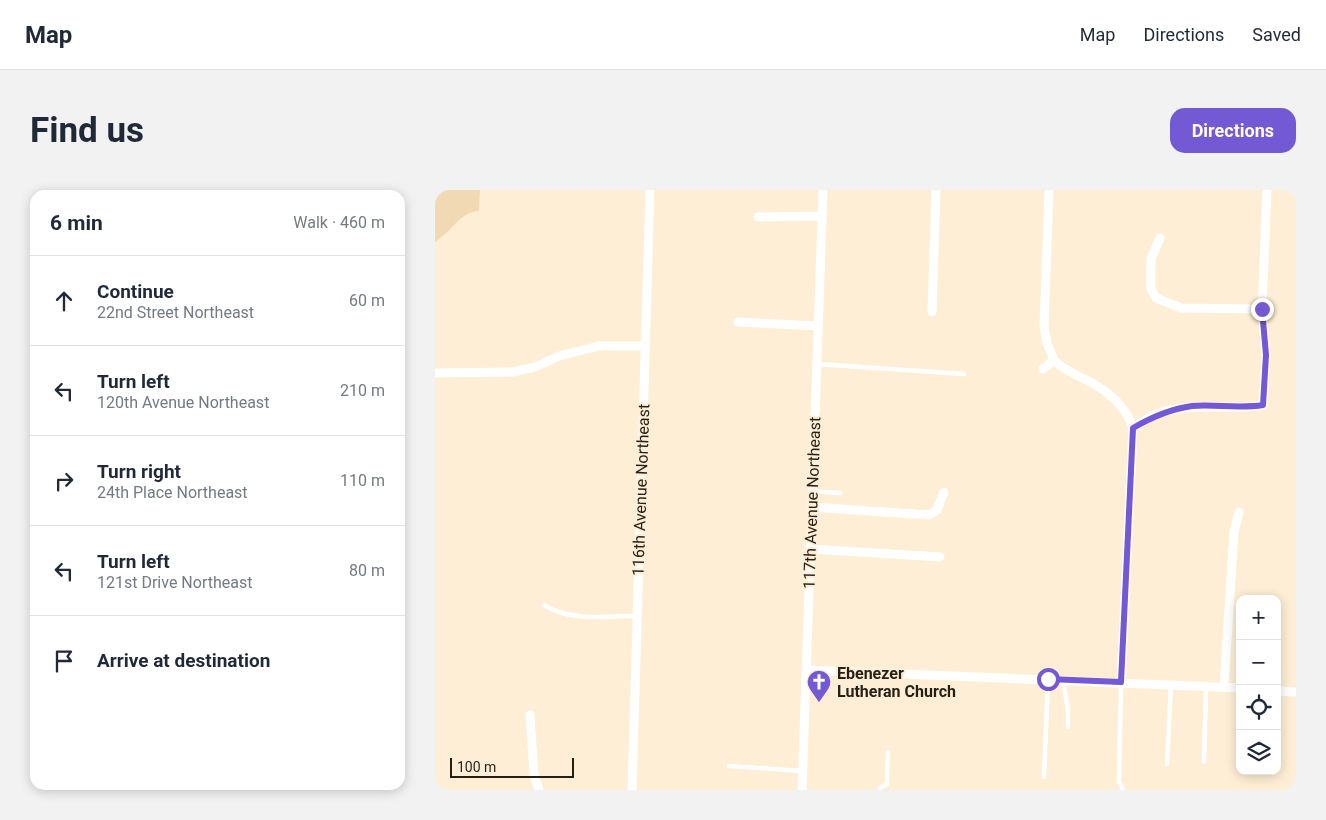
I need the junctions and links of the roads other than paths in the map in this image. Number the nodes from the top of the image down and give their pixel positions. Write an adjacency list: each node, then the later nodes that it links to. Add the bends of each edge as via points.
1 (650, 190): 13 (street, 116th Avenue Northeast)
2 (823, 190): 6 (street, 117th Avenue Northeast)
3 (936, 190): 10 (street)
4 (1049, 190): 14 (street, via 1044,326)
5 (1267, 190): 9 (street)
6 (821, 216): 7 (street); 12 (street, 117th Avenue Northeast)
7 (758, 217)
8 (1160, 238): 9 (street, via 1151,259 1151,289 1156,298 1181,308)
9 (1262, 309): 19 (street, via 1266,355 1263,405 1176,409 1157,414)
10 (932, 312)
11 (738, 322): 12 (street)
12 (818, 326): 15 (street, 117th Avenue Northeast)
13 (644, 346): 17 (street, via 599,346 513,372); 28 (street, 116th Avenue Northeast)
14 (1054, 360): 16 (street); 19 (street, via 1117,400 1129,414)
15 (817, 364): 18 (lane); 20 (street, 117th Avenue Northeast)
16 (1043, 369)
17 (435, 373)
18 (965, 374)
19 (1133, 428): 32 (street)
20 (812, 492): 22 (lane); 23 (street, 117th Avenue Northeast)
21 (944, 492): 23 (street, via 937,510 929,515)
22 (840, 493)
23 (811, 507): 25 (street, 117th Avenue Northeast)
24 (1239, 512): 35 (street, via 1234,532)
25 (810, 550): 26 (street); 29 (street, 117th Avenue Northeast)
26 (940, 557)
27 (544, 605): 28 (lane, via 557,613 571,615)
28 (637, 616): 50 (street, 116th Avenue Northeast)
29 (807, 670): 30 (street, via 890,676); 45 (street, 117th Avenue Northeast)
30 (1048, 679): 31 (street); 46 (lane)
31 (1063, 680): 32 (street); 40 (lane)
32 (1121, 682): 33 (street); 51 (lane, via 1119,782)
33 (1171, 684): 34 (street); 43 (lane)
34 (1206, 685): 35 (street); 42 (lane)
35 (1224, 686): 36 (street)
36 (1236, 688)
37 (1281, 691): 38 (street)
38 (1296, 692)
39 (530, 715): 49 (street, via 534,775)
40 (1068, 727)
41 (888, 752): 48 (lane, via 887,784)
42 (1204, 762)
43 (1167, 764)
44 (729, 766): 45 (lane)
45 (804, 769): 47 (street, 117th Avenue Northeast)
46 (1044, 778)
47 (804, 787)
48 (881, 788)
49 (539, 790)
50 (631, 790)
51 (1123, 790)

